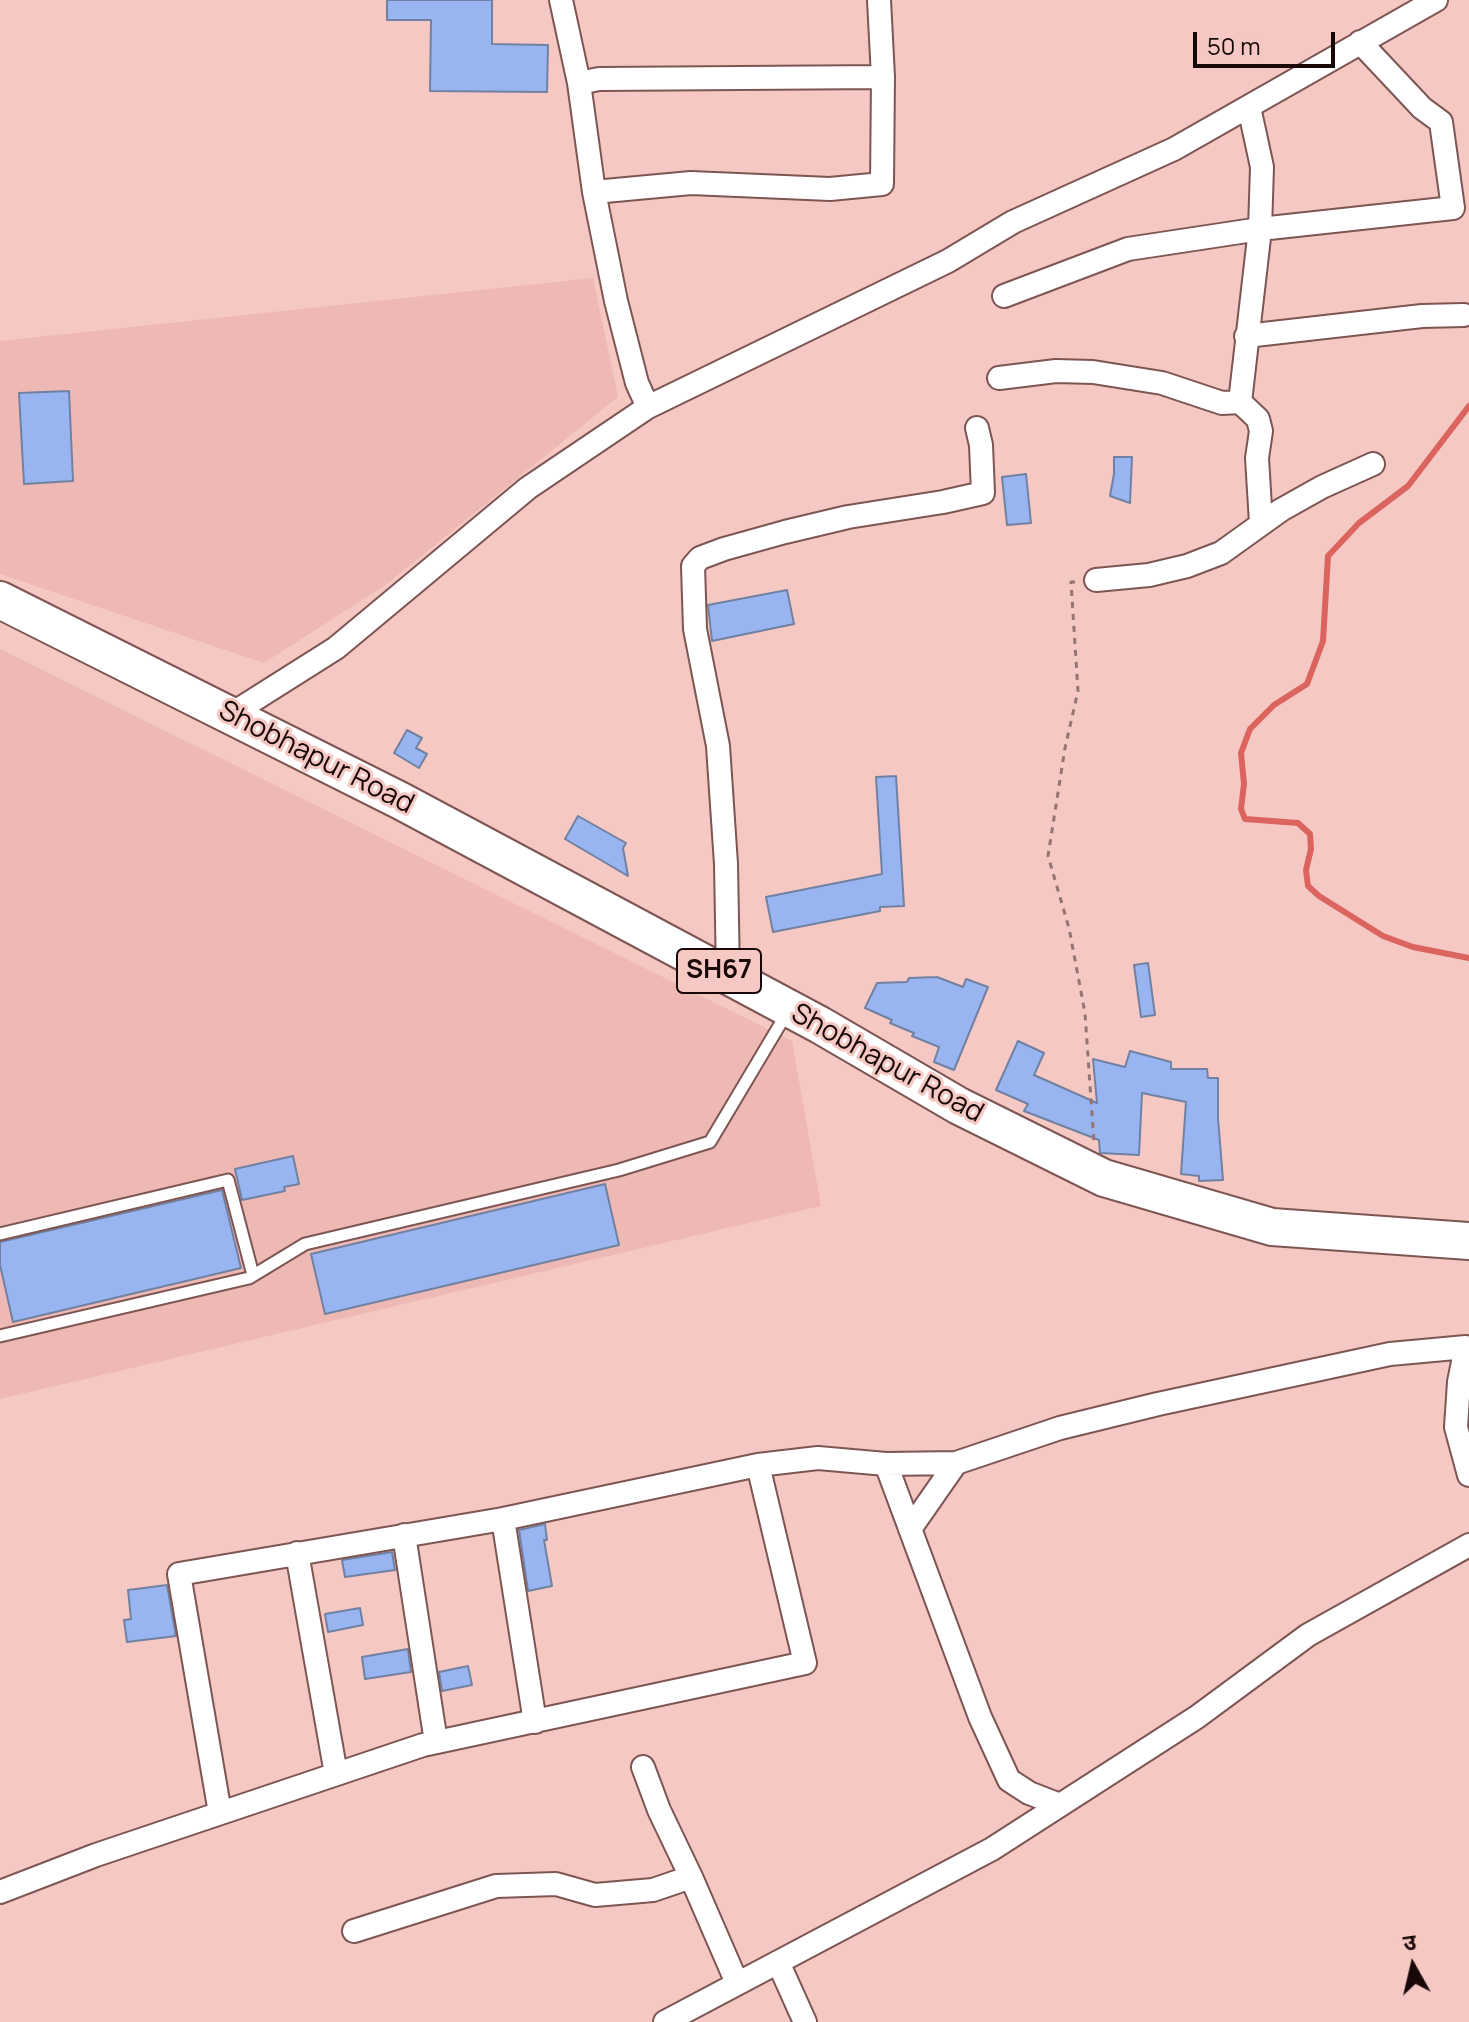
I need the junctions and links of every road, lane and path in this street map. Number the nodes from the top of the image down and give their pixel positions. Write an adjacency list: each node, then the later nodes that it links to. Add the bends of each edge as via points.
1 (561, 0): 6 (street)
2 (879, 0): 5 (street)
3 (1436, 0): 4 (street)
4 (1360, 42): 7 (street); 9 (street, via 1441,122 1453,208)
5 (883, 77): 6 (street); 8 (street, via 882,184 830,189 691,183)
6 (579, 83): 8 (street)
7 (1249, 107): 9 (street, via 1262,167); 15 (street, via 1174,149 1013,222 948,261)
8 (594, 192): 15 (street, via 619,314)
9 (1260, 229): 10 (street, via 1128,249); 12 (street)
10 (1004, 296)
11 (1464, 315): 12 (street)
12 (1246, 336): 14 (street)
13 (999, 378): 14 (street, via 1093,372 1162,383 1222,403)
14 (1240, 402): 18 (street, via 1258,419 1261,431)
15 (648, 407): 21 (street, via 528,488 336,648)
16 (977, 428): 22 (street, via 983,493 785,532 724,549 693,566 695,629 718,746)
17 (1373, 464): 18 (street)
18 (1261, 523): 19 (street, via 1221,553 1187,566)
19 (1096, 580): 24 (path, via 1071,582 1078,691 1048,856 1085,1013)
20 (0, 600): 21 (main road, Shobhapur Road / SH67)
21 (230, 715): 22 (main road, Shobhapur Road / SH67)
22 (728, 976): 23 (main road, Shobhapur Road / SH67)
23 (790, 1009): 24 (main road, Shobhapur Road / SH67, via 959,1106); 27 (lane, via 710,1142 619,1170 305,1244)
24 (1096, 1174): 26 (main road, Shobhapur Road / SH67, via 1272,1227)
25 (0, 1234): 27 (lane, via 228,1180)
26 (1469, 1241)
27 (253, 1275): 28 (lane)
28 (0, 1336)
29 (956, 1463): 30 (street); 32 (street, via 1060,1428 1158,1404 1390,1354 1466,1347 1456,1427); 34 (street)
30 (886, 1464): 31 (street, via 818,1458); 34 (street)
31 (758, 1465): 33 (street); 38 (street, via 805,1663)
32 (1469, 1475)
33 (503, 1519): 35 (street); 38 (street)
34 (910, 1529): 42 (street, via 1009,1780)
35 (404, 1535): 37 (street); 39 (street)
36 (1469, 1545): 42 (street, via 1308,1635 1197,1717)
37 (297, 1553): 41 (street); 43 (street, via 179,1574)
38 (535, 1722): 39 (street)
39 (436, 1742): 41 (street)
40 (643, 1767): 44 (street)
41 (336, 1774): 43 (street)
42 (1060, 1805): 47 (street, via 992,1849)
43 (220, 1813): 45 (street)
44 (691, 1877): 46 (street, via 653,1890 595,1895 556,1884 496,1886); 48 (street)
45 (0, 1892)
46 (354, 1931)
47 (778, 1962): 48 (street); 50 (street)
48 (737, 1983): 49 (street)
49 (665, 2022)
50 (805, 2022)

